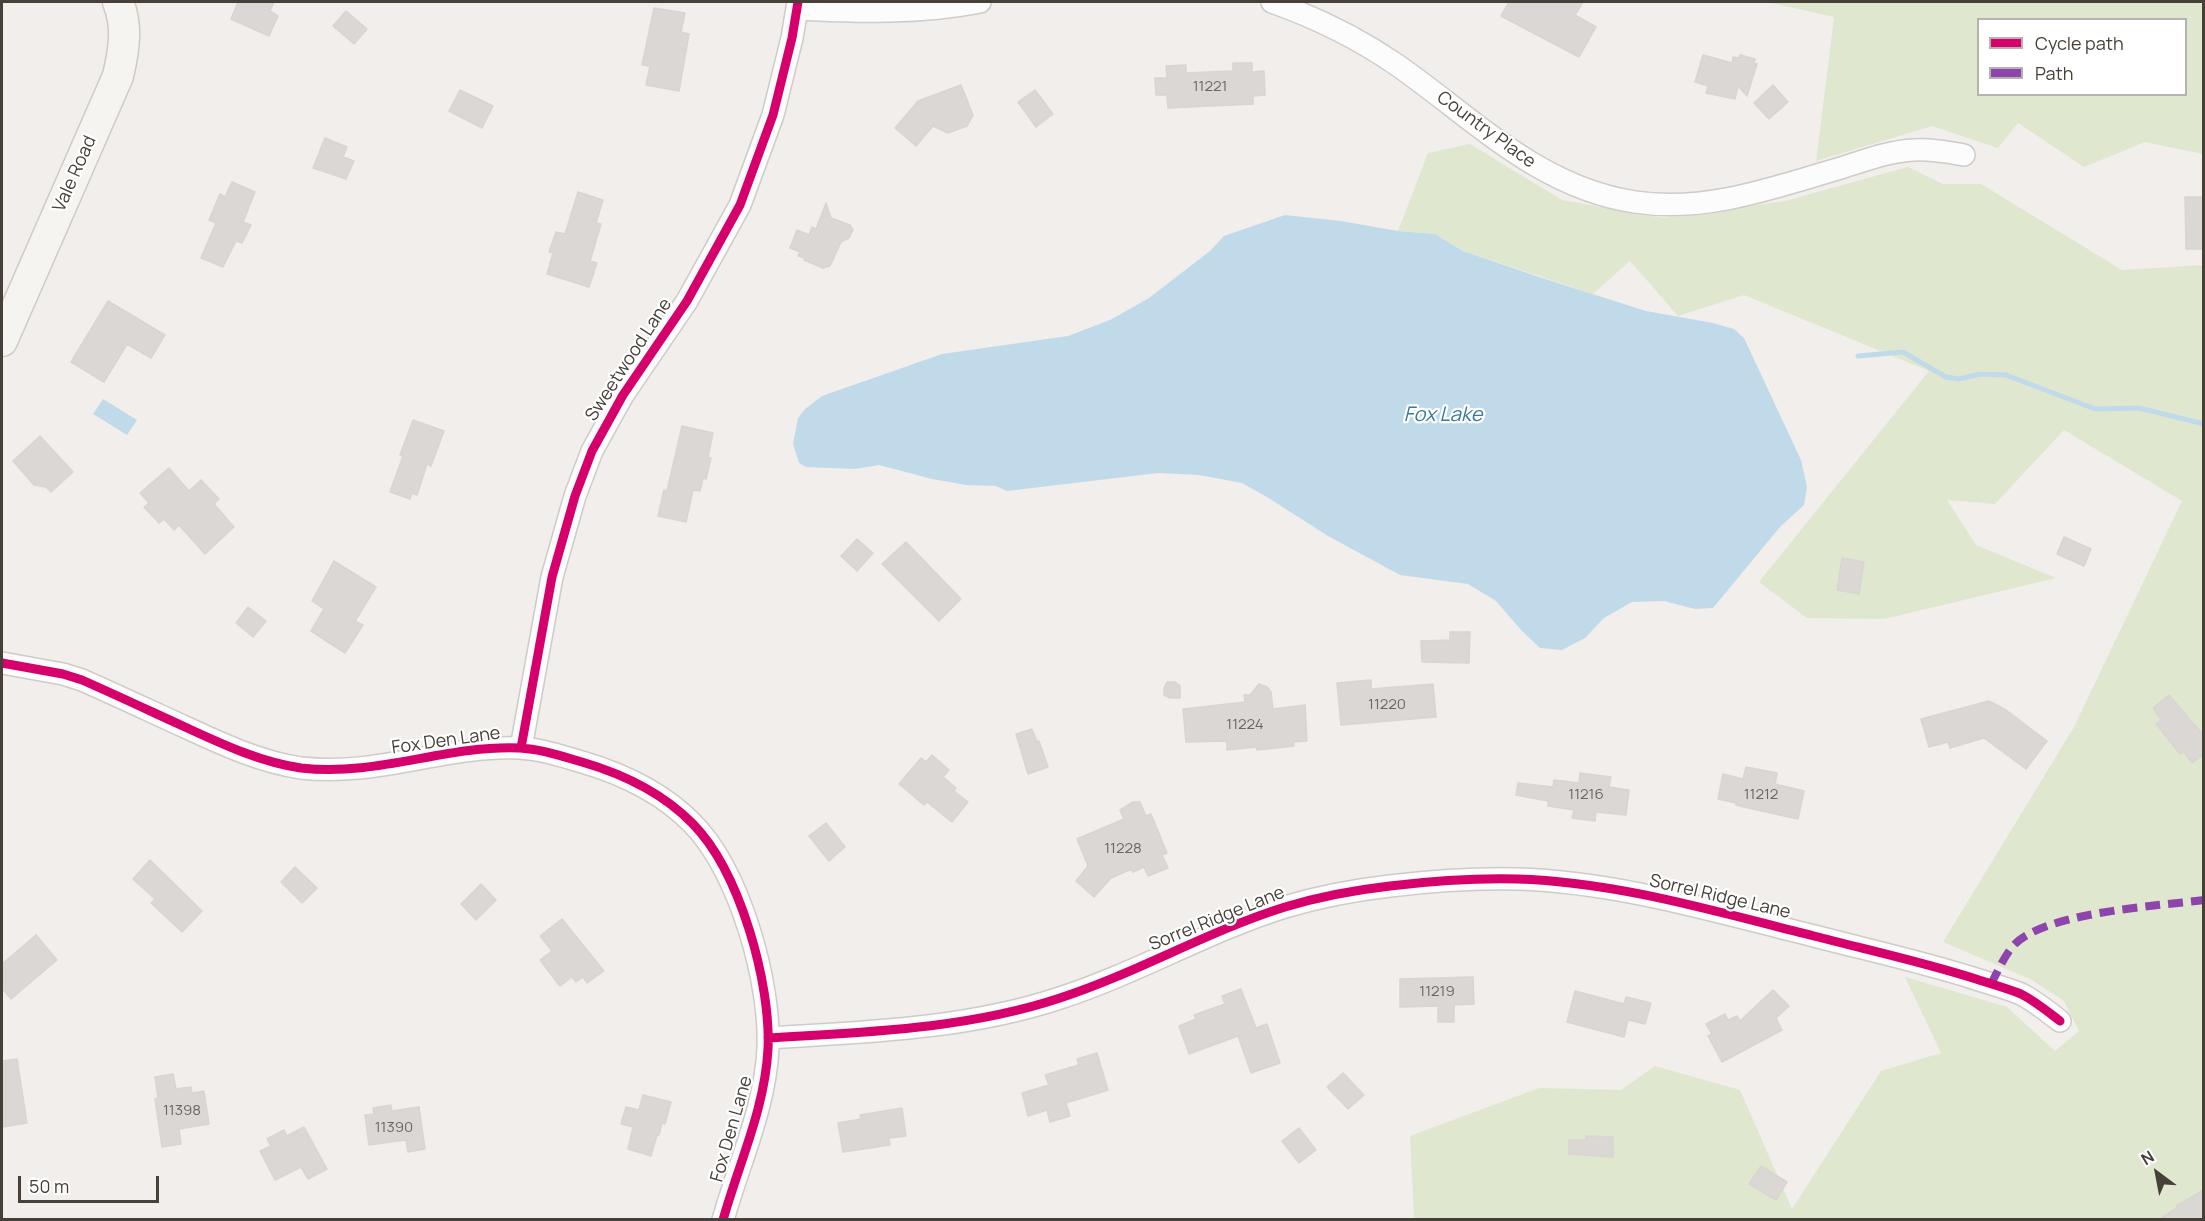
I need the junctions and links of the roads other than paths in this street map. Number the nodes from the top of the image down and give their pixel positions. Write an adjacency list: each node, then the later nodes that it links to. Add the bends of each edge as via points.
1 (118, 2): 6 (main road, Vale Road, via 125,27 118,76)
2 (980, 2): 4 (street, via 946,8 858,12)
3 (1272, 2): 5 (street, Country Place, via 1347,33 1396,64 1535,167 1600,195 1663,204 1720,201 1887,154 1939,150)
4 (797, 5): 8 (street, Sweetwood Lane, via 773,115 740,206 687,301 623,394 592,451 552,577)
5 (1964, 155)
6 (2, 341)
7 (2, 663): 8 (street, Fox Den Lane, via 82,680 227,747 299,768 364,769 492,748)
8 (521, 748): 10 (street, Fox Den Lane, via 550,752 605,769 668,801 694,825 725,872 747,922 767,1004)
9 (2060, 1020): 10 (street, Sorrel Ridge Lane, via 2022,995 1956,973 1700,908 1584,885 1478,879 1388,886 1285,907 1112,980 1035,1006 954,1023)
10 (768, 1038): 11 (street, Fox Den Lane, via 763,1088)
11 (723, 1220)

